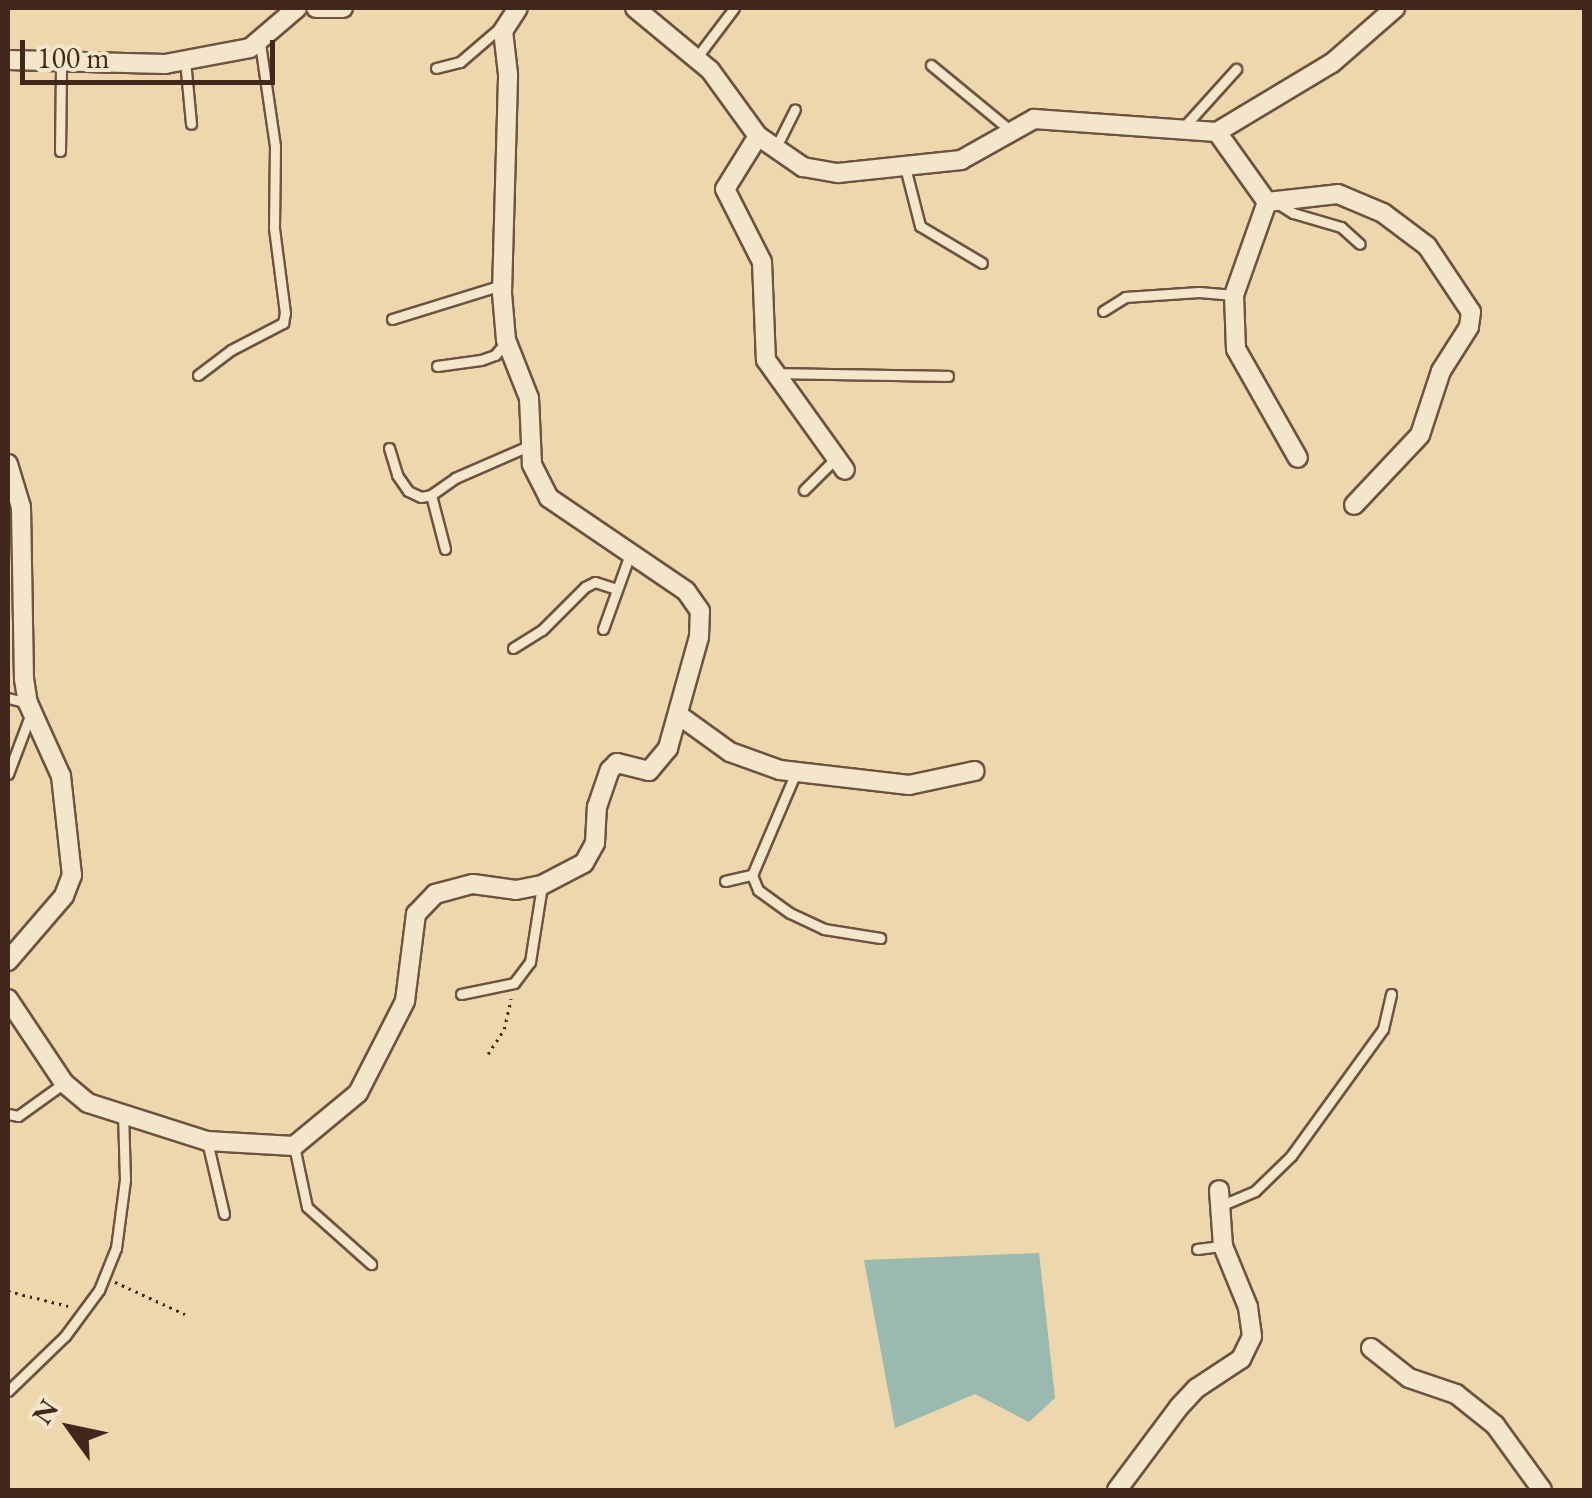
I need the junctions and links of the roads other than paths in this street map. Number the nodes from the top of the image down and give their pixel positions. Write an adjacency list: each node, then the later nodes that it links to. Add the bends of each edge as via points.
1 (296, 8): 9 (street)
2 (316, 8): 3 (street)
3 (343, 8)
4 (518, 8): 8 (street)
5 (636, 8): 10 (street)
6 (734, 8): 10 (lane)
7 (1395, 8): 21 (street, via 1332,64)
8 (505, 23): 15 (lane, via 460,62); 29 (street)
9 (260, 43): 13 (street); 36 (lane, via 275,146 274,228 286,314 282,323)
10 (698, 58): 22 (street)
11 (8, 60): 12 (street)
12 (61, 60): 13 (street); 24 (lane)
13 (184, 60): 18 (lane)
14 (931, 64): 19 (lane)
15 (436, 68)
16 (1236, 69): 20 (lane)
17 (794, 109): 23 (lane)
18 (191, 124)
19 (1011, 131): 20 (street, via 1051,117); 25 (street, via 961,160)
20 (1180, 131): 21 (street)
21 (1217, 132): 26 (street)
22 (758, 136): 23 (street); 35 (street, via 725,190 762,262 764,348)
23 (774, 149): 25 (street, via 823,172)
24 (60, 151)
25 (904, 164): 28 (lane, via 920,226)
26 (1271, 202): 27 (lane, via 1340,227); 30 (street); 45 (street, via 1338,194 1384,214 1428,246 1471,312 1441,371 1420,435)
27 (1360, 244)
28 (982, 264)
29 (502, 285): 32 (lane); 33 (street)
30 (1234, 295): 31 (lane, via 1125,297); 40 (street, via 1236,349)
31 (1102, 311)
32 (392, 320)
33 (506, 340): 34 (lane, via 481,360); 38 (street, via 530,398)
34 (437, 366)
35 (772, 373): 37 (lane); 42 (street)
36 (198, 375)
37 (948, 376)
38 (531, 445): 44 (lane); 47 (street, via 538,482 549,498)
39 (389, 448): 44 (lane, via 408,491)
40 (1298, 458)
41 (8, 464): 52 (street, via 21,506)
42 (840, 464): 43 (lane)
43 (804, 490)
44 (431, 494): 46 (lane)
45 (1354, 505)
46 (445, 549)
47 (630, 554): 48 (lane); 53 (street, via 686,591 700,611)
48 (618, 589): 49 (lane); 50 (lane, via 595,582 585,587 542,630)
49 (604, 629)
50 (513, 648)
51 (8, 698): 52 (lane)
52 (30, 707): 56 (lane); 61 (street, via 60,776 72,874 64,896)
53 (680, 716): 54 (street, via 730,752); 59 (street, via 656,767 617,762 610,770 596,807 595,843 584,864)
54 (796, 772): 55 (street, via 909,785); 57 (lane)
55 (975, 772)
56 (8, 774)
57 (752, 875): 58 (lane); 60 (lane, via 758,890 790,914 824,929)
58 (725, 881)
59 (542, 885): 62 (lane, via 530,962 514,984); 69 (street, via 516,890 472,884 435,894 416,914 405,1001 358,1092)
60 (880, 938)
61 (8, 962)
62 (461, 994)
63 (1391, 994): 70 (lane, via 1383,1029 1291,1156 1255,1190)
64 (8, 998): 65 (street)
65 (64, 1084): 66 (lane, via 18,1116); 67 (street, via 88,1102)
66 (8, 1114)
67 (123, 1114): 68 (street); 76 (lane, via 126,1180 116,1248 104,1277 65,1336)
68 (207, 1140): 69 (street); 71 (lane)
69 (294, 1146): 74 (lane, via 307,1207)
70 (1220, 1198): 72 (street)
71 (224, 1214)
72 (1223, 1246): 73 (lane); 77 (street, via 1252,1336 1241,1359 1179,1406)
73 (1197, 1249)
74 (371, 1264)
75 (1371, 1348): 78 (street, via 1409,1378 1456,1394 1496,1425)
76 (8, 1391)
77 (1117, 1490)
78 (1542, 1490)

